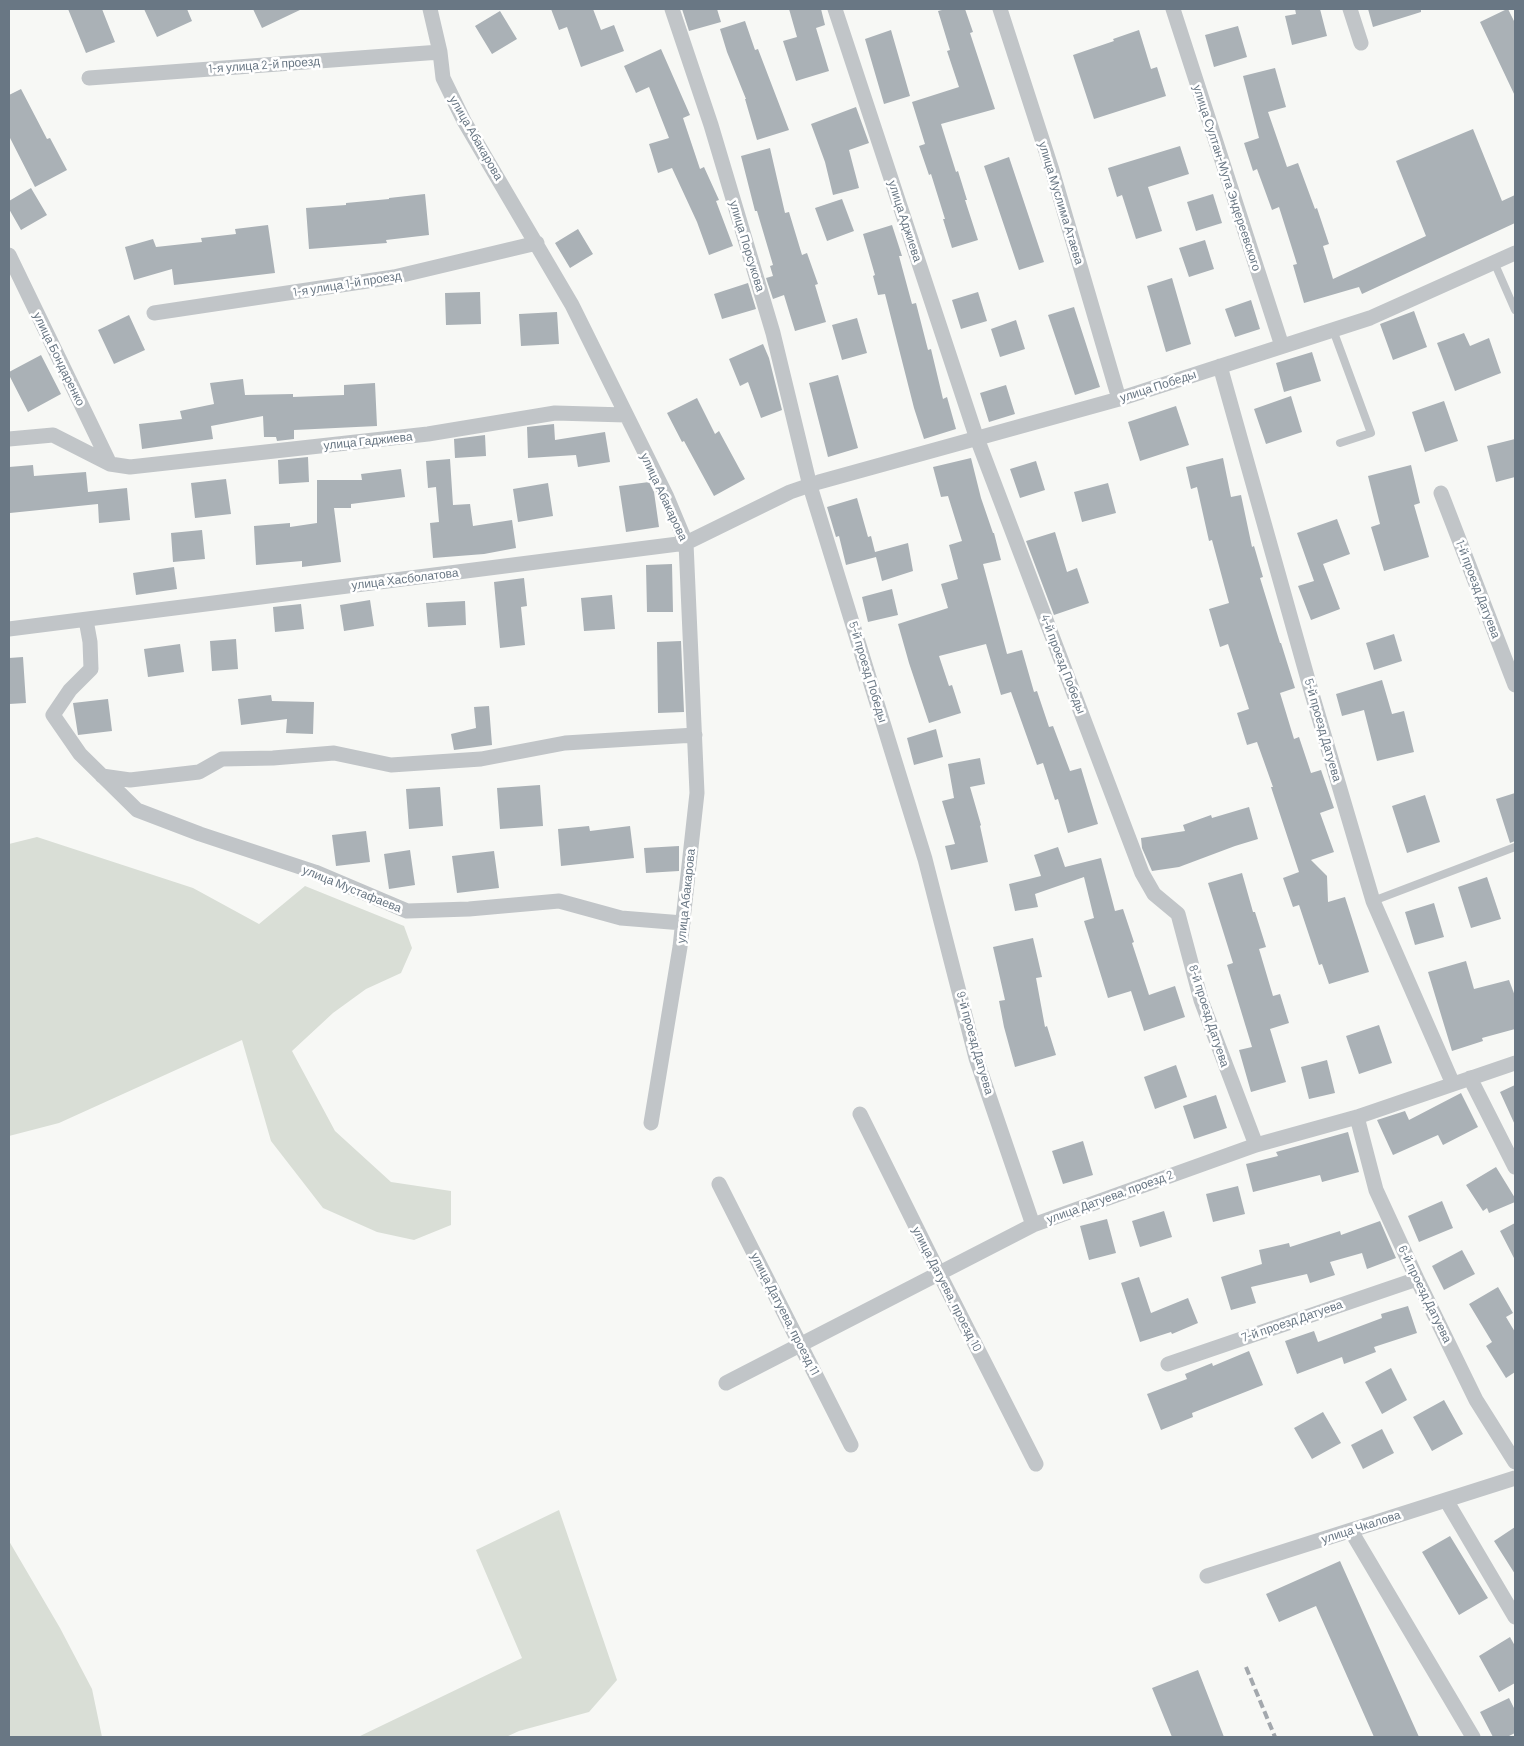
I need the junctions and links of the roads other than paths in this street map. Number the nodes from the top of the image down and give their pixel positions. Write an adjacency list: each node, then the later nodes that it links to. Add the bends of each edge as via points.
1 (430, 9): 8 (street, улица Абакарова)
2 (672, 9): 25 (street, улица Порсукова, via 711,125 770,323)
3 (836, 9): 21 (street, улица Аджиева)
4 (1000, 9): 19 (street, улица Муслима Атаева, via 1052,170)
5 (1173, 9): 17 (street, улица Султан-Мута Эндереевского)
6 (1350, 9): 7 (street)
7 (1361, 43)
8 (440, 52): 9 (street, 1-я улица 2-й проезд); 10 (street, улица Абакарова, via 443,78 464,121)
9 (89, 78)
10 (537, 243): 15 (street, 1-я улица 1-й проезд, via 394,277); 20 (street, улица Абакарова, via 572,305)
11 (1515, 253): 13 (street, улица Победы)
12 (9, 254): 24 (street, улица Бондаренко)
13 (1494, 262): 14 (lane); 16 (street, улица Победы, via 1370,318)
14 (1515, 310)
15 (154, 313)
16 (1332, 330): 17 (street, улица Победы); 23 (lane, via 1371,433)
17 (1282, 346): 18 (street, улица Победы)
18 (1220, 366): 19 (street, улица Победы); 37 (street, 5-й проезд Датуева)
19 (1119, 399): 21 (street, улица Победы)
20 (626, 415): 24 (street, улица Гаджиева, via 555,413 428,434 130,467); 28 (street, улица Абакарова)
21 (976, 436): 25 (street, улица Победы); 36 (street, 4-й проезд Победы, via 1142,874)
22 (9, 439): 24 (street, via 53,435)
23 (1340, 442)
24 (110, 464)
25 (810, 486): 26 (street, улица Победы); 35 (street, 5-й проезд Победы)
26 (790, 492): 28 (street, улица Хасболатова)
27 (1441, 494): 31 (street, 1-й проезд Датуева)
28 (686, 543): 29 (street, улица Хасболатова); 32 (street, улица Абакарова)
29 (86, 620): 30 (street, улица Хасболатова); 33 (street, улица Мустафаева, via 91,669 70,690 53,715 80,754)
30 (9, 629)
31 (1515, 685)
32 (695, 735): 33 (street, via 565,743 472,760 391,766 334,753 222,759 199,772 130,780); 38 (street, улица Абакарова, via 697,793)
33 (102, 776): 38 (street, улица Мустафаева, via 137,810 315,872 407,910 469,909 559,900 621,918)
34 (1515, 847): 37 (lane)
35 (925, 859): 48 (street, 9-й проезд Датуева, via 976,1058)
36 (1154, 894): 45 (street, 8-й проезд Датуева, via 1178,914 1201,1000)
37 (1373, 901): 41 (street, 5-й проезд Датуева)
38 (683, 923): 44 (street, улица Абакарова)
39 (1515, 1062): 40 (street, улица Датуева, проезд 2)
40 (1470, 1078): 41 (street, улица Датуева, проезд 2); 46 (street)
41 (1453, 1084): 43 (street, улица Датуева, проезд 2)
42 (860, 1114): 49 (street, улица Датуева, проезд 10)
43 (1357, 1116): 45 (street, улица Датуева, проезд 2); 50 (street, 6-й проезд Датуева, via 1376,1190)
44 (651, 1123)
45 (1256, 1145): 48 (street, улица Датуева, проезд 2)
46 (1515, 1167)
47 (719, 1184): 51 (street, улица Датуева, проезд 11)
48 (1033, 1225): 49 (street, улица Датуева, проезд 2)
49 (939, 1274): 51 (street, улица Датуева, проезд 2); 56 (street, улица Датуева, проезд 10)
50 (1417, 1279): 52 (street, 7-й проезд Датуева); 55 (street, 6-й проезд Датуева, via 1476,1400)
51 (800, 1344): 53 (street, улица Датуева, проезд 2); 54 (street, улица Датуева, проезд 11)
52 (1168, 1364)
53 (726, 1382)
54 (851, 1444)
55 (1515, 1462)
56 (1036, 1464)
57 (1515, 1478): 58 (street, улица Чкалова)
58 (1446, 1500): 59 (street, улица Чкалова); 61 (street)
59 (1350, 1531): 60 (street, улица Чкалова); 62 (street)
60 (1207, 1576)
61 (1515, 1617)
62 (1473, 1737)

